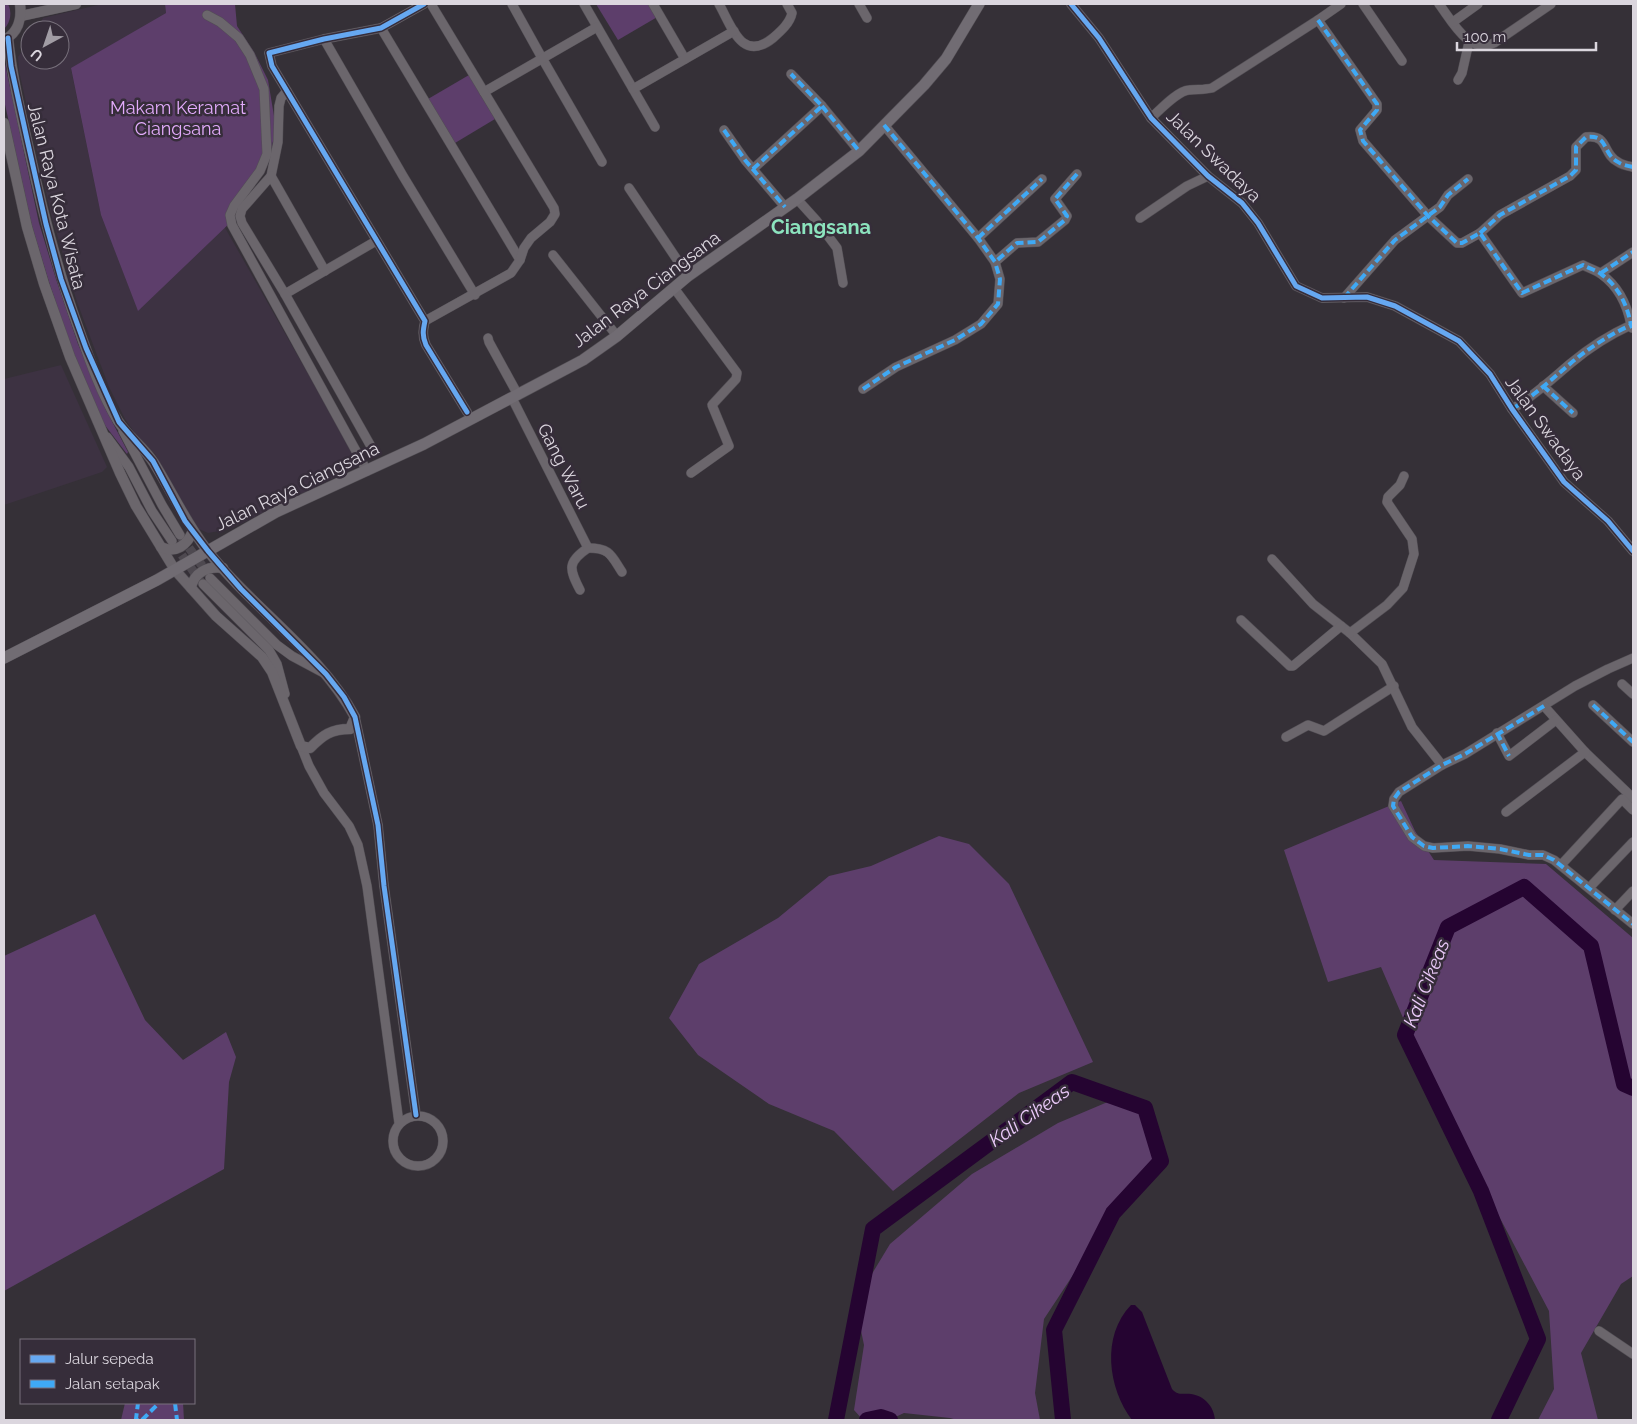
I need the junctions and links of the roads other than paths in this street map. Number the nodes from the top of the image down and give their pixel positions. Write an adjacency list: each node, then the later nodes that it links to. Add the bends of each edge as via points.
1 (20, 4): 19 (street)
2 (76, 4): 19 (street)
3 (424, 4): 24 (street)
4 (431, 4): 36 (street)
5 (512, 4): 29 (street)
6 (584, 4): 23 (street)
7 (653, 4): 30 (street)
8 (719, 4): 25 (street)
9 (787, 4): 25 (street, via 792,13 791,19 764,44 754,48 748,46)
10 (859, 4): 20 (street)
11 (979, 4): 40 (main road, Jalan Raya Ciangsana, via 946,59)
12 (1071, 4): 38 (street, Jalan Swadaya, via 1099,38)
13 (1341, 4): 21 (street)
14 (1363, 4): 31 (street)
15 (1439, 4): 22 (street)
16 (1478, 4): 22 (street)
17 (1551, 4): 28 (street, via 1488,46)
18 (207, 15): 85 (street, via 239,38 264,88 267,154 260,171 234,206 230,215 232,226)
19 (21, 16): 26 (street, via 14,32)
20 (867, 18)
21 (1318, 20): 38 (street, via 1212,88 1180,93); 55 (street, via 1377,104 1360,130 1362,141)
22 (1453, 22): 28 (street)
23 (597, 27): 29 (street); 34 (street)
24 (381, 28): 27 (street); 62 (street)
25 (734, 31): 30 (street)
26 (6, 39): 82 (street, Jalan Raya Kota Wisata, via 61,279 86,348)
27 (324, 39): 35 (street, via 269,53); 70 (street)
28 (1469, 42): 33 (street)
29 (542, 58): 36 (street); 44 (street)
30 (685, 59): 34 (street)
31 (1402, 61)
32 (791, 74): 37 (street)
33 (1458, 80)
34 (633, 89): 41 (street)
35 (286, 92): 48 (street, via 279,106 278,142); 59 (street)
36 (484, 92): 62 (street, via 554,208 555,214 550,222 531,238)
37 (822, 106): 43 (street); 46 (street)
38 (1151, 118): 49 (street, Jalan Swadaya)
39 (4, 123): 83 (street, Jalan Raya Kota Wisata, via 27,227 44,284)
40 (884, 125): 43 (main road, Jalan Raya Ciangsana); 58 (street)
41 (655, 127)
42 (724, 130): 46 (street)
43 (859, 151): 53 (main road, Jalan Raya Ciangsana)
44 (602, 162)
45 (1633, 167): 57 (street, via 1618,163 1600,139 1586,137 1576,147 1576,170 1570,176 1500,215)
46 (753, 169): 54 (street)
47 (1077, 174): 63 (street, via 1054,199 1067,216 1065,220 1038,242 1017,243)
48 (271, 176): 64 (street); 69 (street, via 242,209 240,216)
49 (1208, 176): 56 (street, via 1187,186); 71 (street, Jalan Swadaya, via 1242,203 1258,222 1296,286 1322,298)
50 (1042, 179): 58 (street)
51 (1468, 179): 55 (street)
52 (629, 188): 66 (street)
53 (797, 199): 54 (main road, Jalan Raya Ciangsana); 67 (street, via 837,248)
54 (785, 207): 66 (main road, Jalan Raya Ciangsana)
55 (1428, 216): 57 (street, via 1457,243); 71 (street, via 1395,240)
56 (1140, 218)
57 (1480, 233): 65 (street, via 1522,293 1583,265)
58 (978, 238): 63 (street)
59 (376, 241): 64 (street); 72 (street)
60 (1633, 252): 65 (street)
61 (553, 255): 74 (street)
62 (520, 260): 70 (street, via 512,273)
63 (995, 262): 77 (street, via 1000,279 998,304 980,324 955,340 896,367)
64 (325, 271): 69 (street)
65 (1601, 273): 73 (street, via 1622,296)
66 (688, 276): 68 (main road, Jalan Raya Ciangsana)
67 (843, 283)
68 (674, 288): 74 (main road, Jalan Raya Ciangsana); 86 (street, via 737,373 736,379 712,405 729,446)
69 (285, 294): 84 (street)
70 (475, 294): 72 (street)
71 (1344, 298): 79 (street, Jalan Swadaya, via 1367,297 1395,306 1458,341 1490,374)
72 (425, 321): 80 (street, via 423,338)
73 (1632, 327): 76 (street, via 1615,332)
74 (617, 336): 78 (main road, Jalan Raya Ciangsana, via 583,360)
75 (488, 338): 78 (street, Gang Waru)
76 (1543, 386): 79 (street, via 1528,400); 81 (street)
77 (863, 389)
78 (515, 397): 85 (main road, Jalan Raya Ciangsana); 92 (street, Gang Waru)
79 (1512, 408): 94 (street, Jalan Swadaya, via 1564,482 1608,521)
80 (467, 412)
81 (1573, 413)
82 (119, 422): 88 (street, Jalan Raya Kota Wisata, via 153,461); 89 (street)
83 (98, 424): 90 (street, via 129,466); 91 (street, Jalan Raya Kota Wisata, via 134,502)
84 (373, 450)
85 (367, 471): 93 (main road, Jalan Raya Ciangsana, via 276,512)
86 (692, 473)
87 (1404, 476): 103 (street, via 1387,502 1412,539 1414,554 1403,588 1387,605)
88 (193, 531): 91 (street, via 190,539 174,550); 93 (street, Jalan Raya Kota Wisata)
89 (180, 535)
90 (172, 541)
91 (161, 546): 97 (street, Jalan Raya Kota Wisata)
92 (588, 548): 98 (street, via 601,548 607,552); 100 (street, via 572,563 571,572)
93 (208, 551): 96 (street, Jalan Raya Kota Wisata); 97 (main road, Jalan Raya Ciangsana)
94 (1633, 551)
95 (1272, 559): 102 (street, via 1313,604)
96 (222, 568): 99 (street, via 206,568 194,577); 106 (street, Jalan Raya Kota Wisata)
97 (175, 570): 99 (street, Jalan Raya Kota Wisata); 104 (main road, Jalan Raya Ciangsana)
98 (622, 572)
99 (191, 588): 114 (street, Jalan Raya Kota Wisata, via 216,616 262,657 272,672)
100 (580, 590)
101 (1241, 620): 102 (street, via 1290,666)
102 (1341, 626): 103 (street)
103 (1350, 633): 108 (street, via 1382,664)
104 (4, 658)
105 (1633, 658): 111 (street, via 1575,686)
106 (326, 674): 112 (street, Jalan Raya Kota Wisata); 114 (street, via 277,645 206,581 270,650 277,664)
107 (1622, 684): 109 (street)
108 (1394, 686): 117 (street, via 1324,730 1308,725); 122 (street, via 1412,726)
109 (1633, 694)
110 (1593, 705): 119 (street)
111 (1544, 706): 113 (street); 116 (street)
112 (355, 717): 115 (street); 118 (street)
113 (1556, 720): 116 (street, via 1509,756); 121 (street)
114 (292, 724): 120 (street, Jalan Raya Kota Wisata)
115 (350, 729): 118 (street); 120 (street, via 338,729)
116 (1498, 733): 122 (street)
117 (1286, 738)
118 (360, 739): 132 (street, via 378,825)
119 (1633, 742)
120 (306, 747): 133 (street, via 309,766 358,845 367,886)
121 (1585, 752): 123 (street); 125 (street)
122 (1442, 765): 127 (street, via 1399,792 1394,799 1393,806 1418,843 1433,848 1468,846 1543,855)
123 (1633, 798)
124 (1633, 810): 127 (street, via 1622,799)
125 (1506, 812)
126 (1633, 842): 128 (street)
127 (1561, 865): 128 (street)
128 (1589, 888): 130 (street)
129 (1633, 891): 130 (street)
130 (1614, 910): 131 (street)
131 (1633, 924)
132 (416, 1116): 133 (street); 133 (street, via 434,1121 443,1138 438,1157 422,1167 403,1162 395,1154 393,1132)
133 (399, 1123)
134 (1599, 1331): 135 (street)
135 (1633, 1354)

